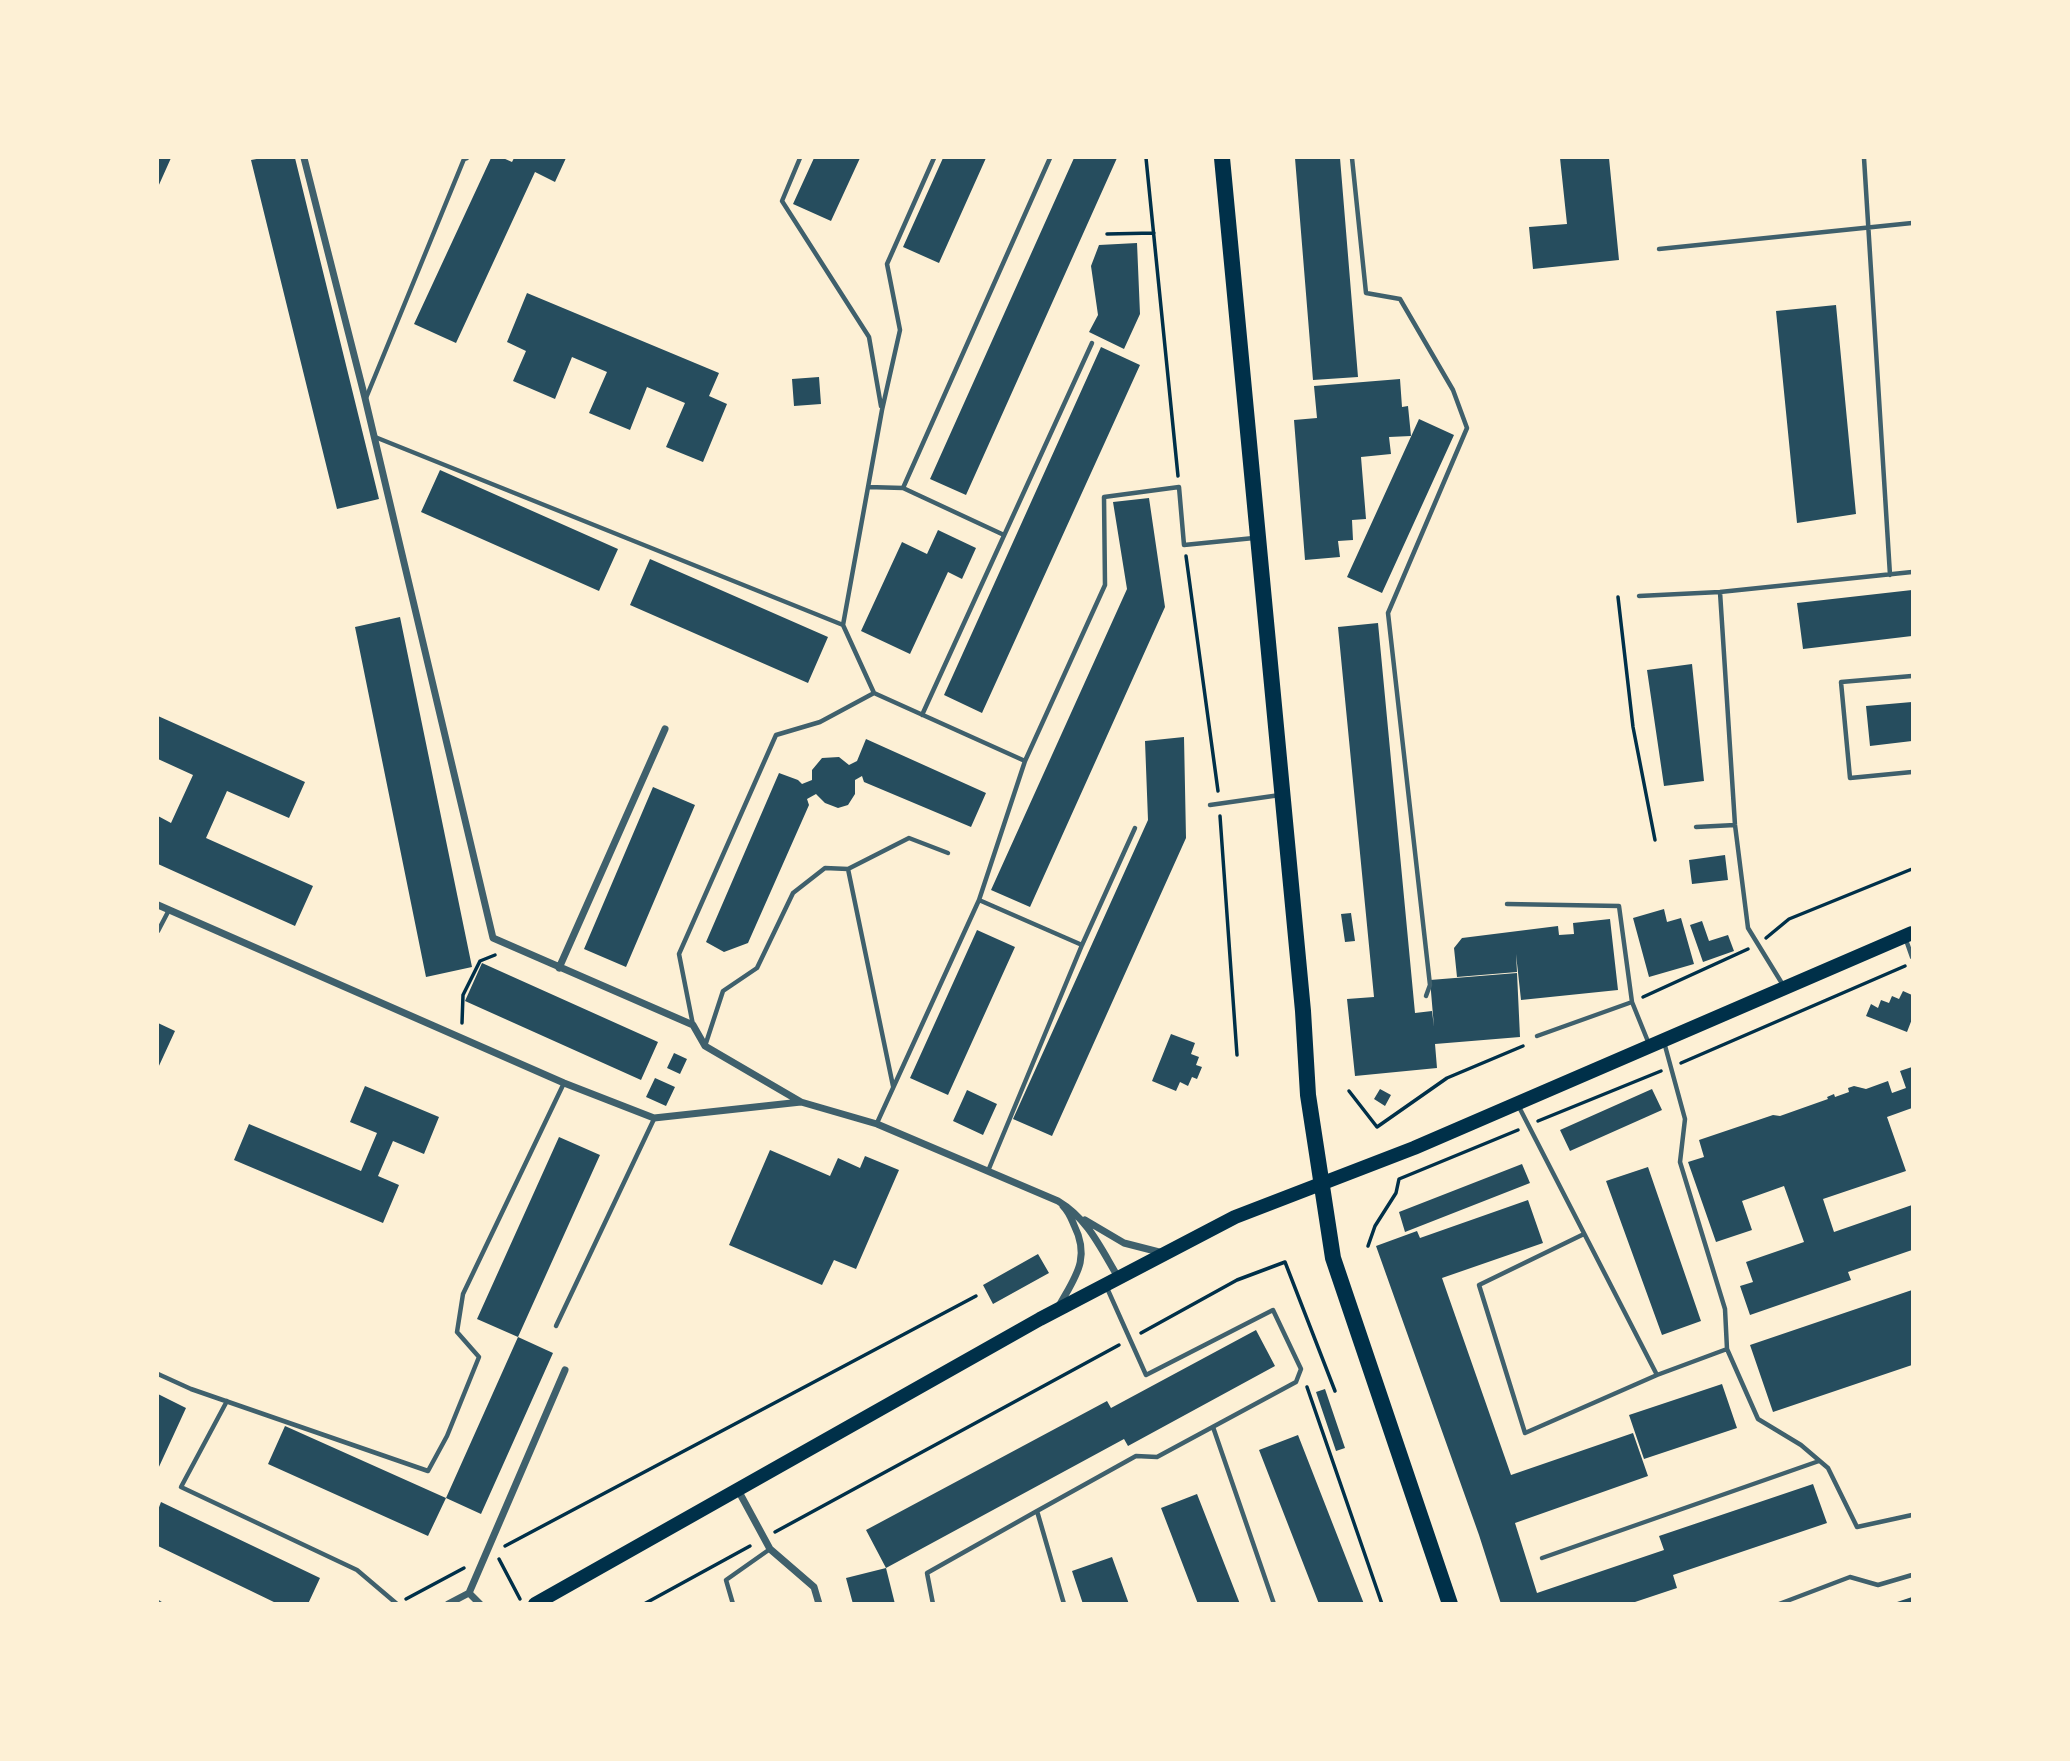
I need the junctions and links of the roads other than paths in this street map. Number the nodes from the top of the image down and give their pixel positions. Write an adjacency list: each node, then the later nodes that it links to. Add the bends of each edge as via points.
1 (304, 158): 13 (street)
2 (467, 158): 13 (lane)
3 (800, 158): 14 (lane, via 782,201 869,337)
4 (934, 158): 14 (lane, via 887,264 900,330)
5 (1050, 158): 17 (lane)
6 (1222, 158): 19 (main road)
7 (1352, 158): 48 (lane, via 1366,293 1400,299 1453,390 1467,428 1388,613 1430,985)
8 (1864, 158): 10 (lane)
9 (1913, 223): 10 (lane)
10 (1870, 226): 11 (lane); 21 (lane)
11 (1658, 249)
12 (1092, 343): 18 (lane)
13 (365, 398): 15 (street)
14 (882, 410): 16 (lane)
15 (375, 437): 24 (lane); 46 (street, via 493,938)
16 (868, 487): 17 (lane); 24 (lane)
17 (903, 488): 18 (lane)
18 (1004, 535): 27 (lane)
19 (1257, 537): 29 (lane, via 1184,545 1179,487 1104,497 1105,585); 31 (main road)
20 (1913, 572): 21 (lane)
21 (1890, 575): 22 (lane)
22 (1720, 592): 23 (lane); 33 (lane)
23 (1639, 596)
24 (843, 625): 26 (lane)
25 (1913, 676): 30 (lane, via 1841,682 1850,778)
26 (874, 694): 27 (lane); 50 (lane, via 820,722 776,735 679,954)
27 (922, 715): 29 (lane)
28 (664, 729): 46 (street)
29 (1025, 761): 38 (lane)
30 (1913, 772)
31 (1281, 795): 32 (lane); 61 (main road)
32 (1210, 805)
33 (1735, 825): 34 (lane); 47 (lane, via 1748,928)
34 (1696, 827)
35 (1135, 828): 44 (lane)
36 (948, 853): 37 (lane, via 909,838)
37 (848, 869): 53 (lane, via 825,868 793,893 758,968 723,991); 55 (lane)
38 (979, 900): 44 (lane); 55 (lane)
39 (1507, 904): 49 (lane, via 1619,906)
40 (158, 905): 41 (street)
41 (170, 909): 42 (lane); 54 (street)
42 (158, 931)
43 (1909, 935): 45 (lane); 47 (main road)
44 (1082, 945): 60 (lane)
45 (1913, 957)
46 (559, 968): 50 (street)
47 (1786, 989): 52 (main road)
48 (1426, 996)
49 (1632, 1002): 51 (lane); 52 (lane)
50 (693, 1026): 53 (street)
51 (1538, 1036)
52 (1657, 1044): 57 (main road); 69 (lane, via 1671,1067 1685,1119 1680,1162 1725,1309)
53 (705, 1046): 56 (street)
54 (564, 1083): 58 (street); 73 (lane, via 463,1294 457,1332 479,1357 428,1471)
55 (893, 1087): 59 (lane)
56 (801, 1102): 58 (street); 59 (street)
57 (1517, 1103): 61 (main road); 64 (lane)
58 (654, 1118): 68 (lane)
59 (877, 1124): 60 (street)
60 (988, 1172): 62 (street)
61 (1320, 1184): 65 (main road, via 1254,1209); 92 (main road, via 1339,1279)
62 (1058, 1201): 63 (street); 67 (street, via 1067,1210 1083,1254)
63 (1082, 1218): 65 (street, via 1124,1242); 66 (street)
64 (1584, 1234): 72 (lane); 72 (lane, via 1479,1284 1525,1433)
65 (1164, 1254): 66 (main road)
66 (1111, 1281): 67 (main road); 74 (lane, via 1146,1374 1273,1310 1301,1369 1296,1382)
67 (1057, 1310): 76 (main road)
68 (556, 1326)
69 (1727, 1349): 72 (lane); 75 (lane, via 1758,1419)
70 (565, 1370): 82 (street)
71 (158, 1374): 73 (lane)
72 (1657, 1375)
73 (226, 1401): 83 (lane, via 181,1486 356,1570)
74 (1213, 1427): 77 (lane, via 1157,1457 1136,1456); 91 (lane)
75 (1820, 1461): 78 (lane, via 1828,1468 1857,1527); 80 (lane)
76 (738, 1490): 79 (street); 86 (main road)
77 (1037, 1511): 89 (lane, via 927,1573); 90 (lane)
78 (1913, 1515)
79 (770, 1549): 87 (lane, via 726,1580); 88 (street, via 814,1587)
80 (1542, 1558)
81 (1913, 1575): 93 (lane, via 1878,1584 1850,1577)
82 (469, 1592): 84 (street); 85 (street)
83 (397, 1604)
84 (448, 1604)
85 (480, 1604)
86 (536, 1604)
87 (733, 1604)
88 (819, 1604)
89 (933, 1604)
90 (1064, 1604)
91 (1273, 1604)
92 (1450, 1604)
93 (1779, 1604)

